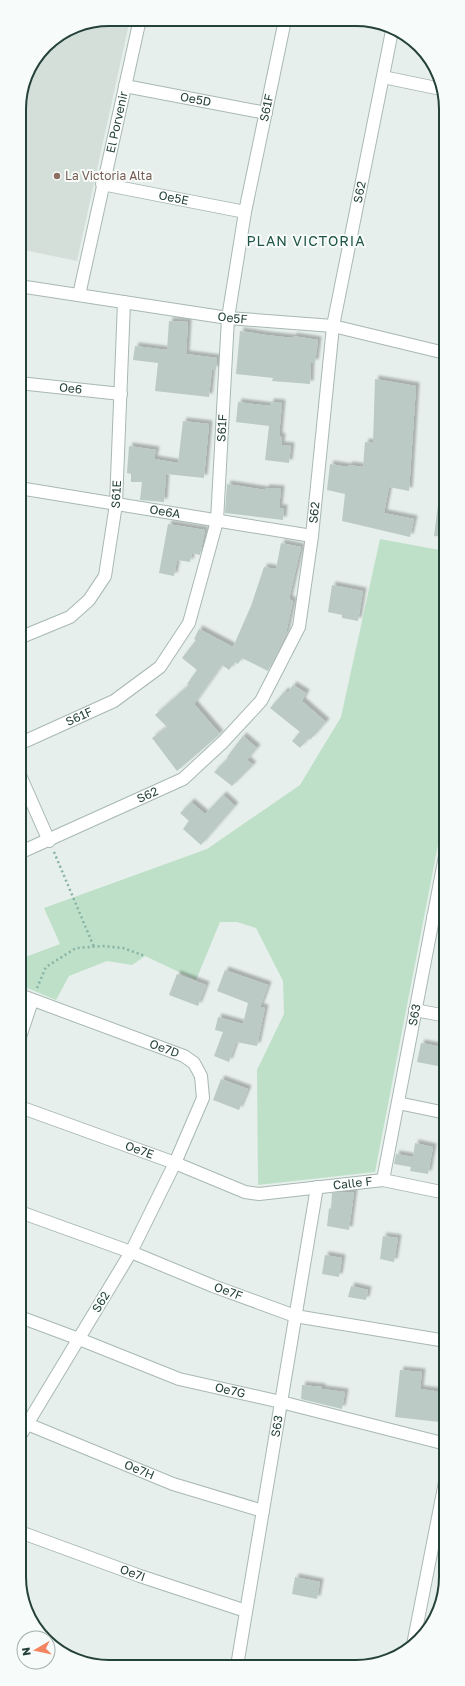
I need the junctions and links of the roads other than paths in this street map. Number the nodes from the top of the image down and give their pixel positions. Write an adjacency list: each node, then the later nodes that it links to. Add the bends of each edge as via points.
1 (138, 26): 5 (street, El Porvenir)
2 (284, 26): 7 (street, S61F)
3 (391, 34): 4 (street, S62)
4 (383, 77): 6 (street); 14 (street, S62)
5 (125, 86): 7 (street, Oe5D); 8 (street, El Porvenir)
6 (436, 88)
7 (266, 113): 9 (street, S61F)
8 (102, 184): 9 (street, Oe5E); 11 (street, El Porvenir)
9 (245, 212): 13 (street, S61F)
10 (26, 287): 11 (street, Oe5F)
11 (78, 295): 12 (street, Oe5F)
12 (124, 302): 13 (street, Oe5F); 17 (street, S61E)
13 (228, 318): 14 (street, Oe5F); 20 (street, S61F)
14 (333, 326): 15 (street, Oe5F); 21 (street, S62)
15 (439, 352)
16 (26, 384): 17 (street, Oe6)
17 (122, 394): 19 (street, S61E)
18 (26, 489): 19 (street, Oe6A)
19 (116, 504): 20 (street, Oe6A); 22 (street, S61E, via 105,576 89,600 70,617)
20 (217, 521): 21 (street, Oe6A); 23 (street, S61F, via 189,624 160,667 114,701)
21 (312, 536): 25 (street, S62, via 299,627 261,701 223,742 183,779)
22 (26, 635)
23 (26, 741)
24 (26, 787): 25 (street)
25 (49, 841): 26 (street, S62)
26 (26, 851)
27 (439, 887): 28 (street, S63)
28 (433, 917): 29 (street); 32 (street, S63)
29 (439, 918)
30 (26, 998): 31 (street, Oe7D)
31 (32, 1001): 34 (street); 38 (street, Oe7D, via 184,1056 194,1063 201,1076 203,1098)
32 (415, 1010): 33 (street); 35 (street, S63)
33 (439, 1015)
34 (26, 1019)
35 (398, 1103): 37 (street); 39 (street, S63)
36 (26, 1109): 38 (street, Oe7E)
37 (439, 1112)
38 (175, 1163): 42 (street, Oe7E, via 246,1192); 44 (street, S62)
39 (383, 1180): 40 (street, Calle F); 41 (street, Calle F)
40 (317, 1187): 42 (street, Calle F); 45 (street, S63)
41 (439, 1192)
42 (259, 1194)
43 (26, 1214): 44 (street, Oe7F)
44 (131, 1252): 45 (street, Oe7F); 47 (street, S62)
45 (295, 1316): 48 (street, Oe7F); 49 (street, S63)
46 (26, 1319): 47 (street, Oe7G)
47 (79, 1339): 49 (street, Oe7G, via 179,1379); 50 (street, S62)
48 (439, 1340)
49 (281, 1402): 52 (street, Oe7G); 53 (street, S63)
50 (26, 1418)
51 (26, 1423): 53 (street, Oe7H, via 173,1484)
52 (439, 1442)
53 (263, 1511): 56 (street, S63)
54 (439, 1520): 57 (street)
55 (26, 1534): 56 (street, Oe7I)
56 (246, 1611): 58 (street, S63)
57 (422, 1626)
58 (238, 1660)

